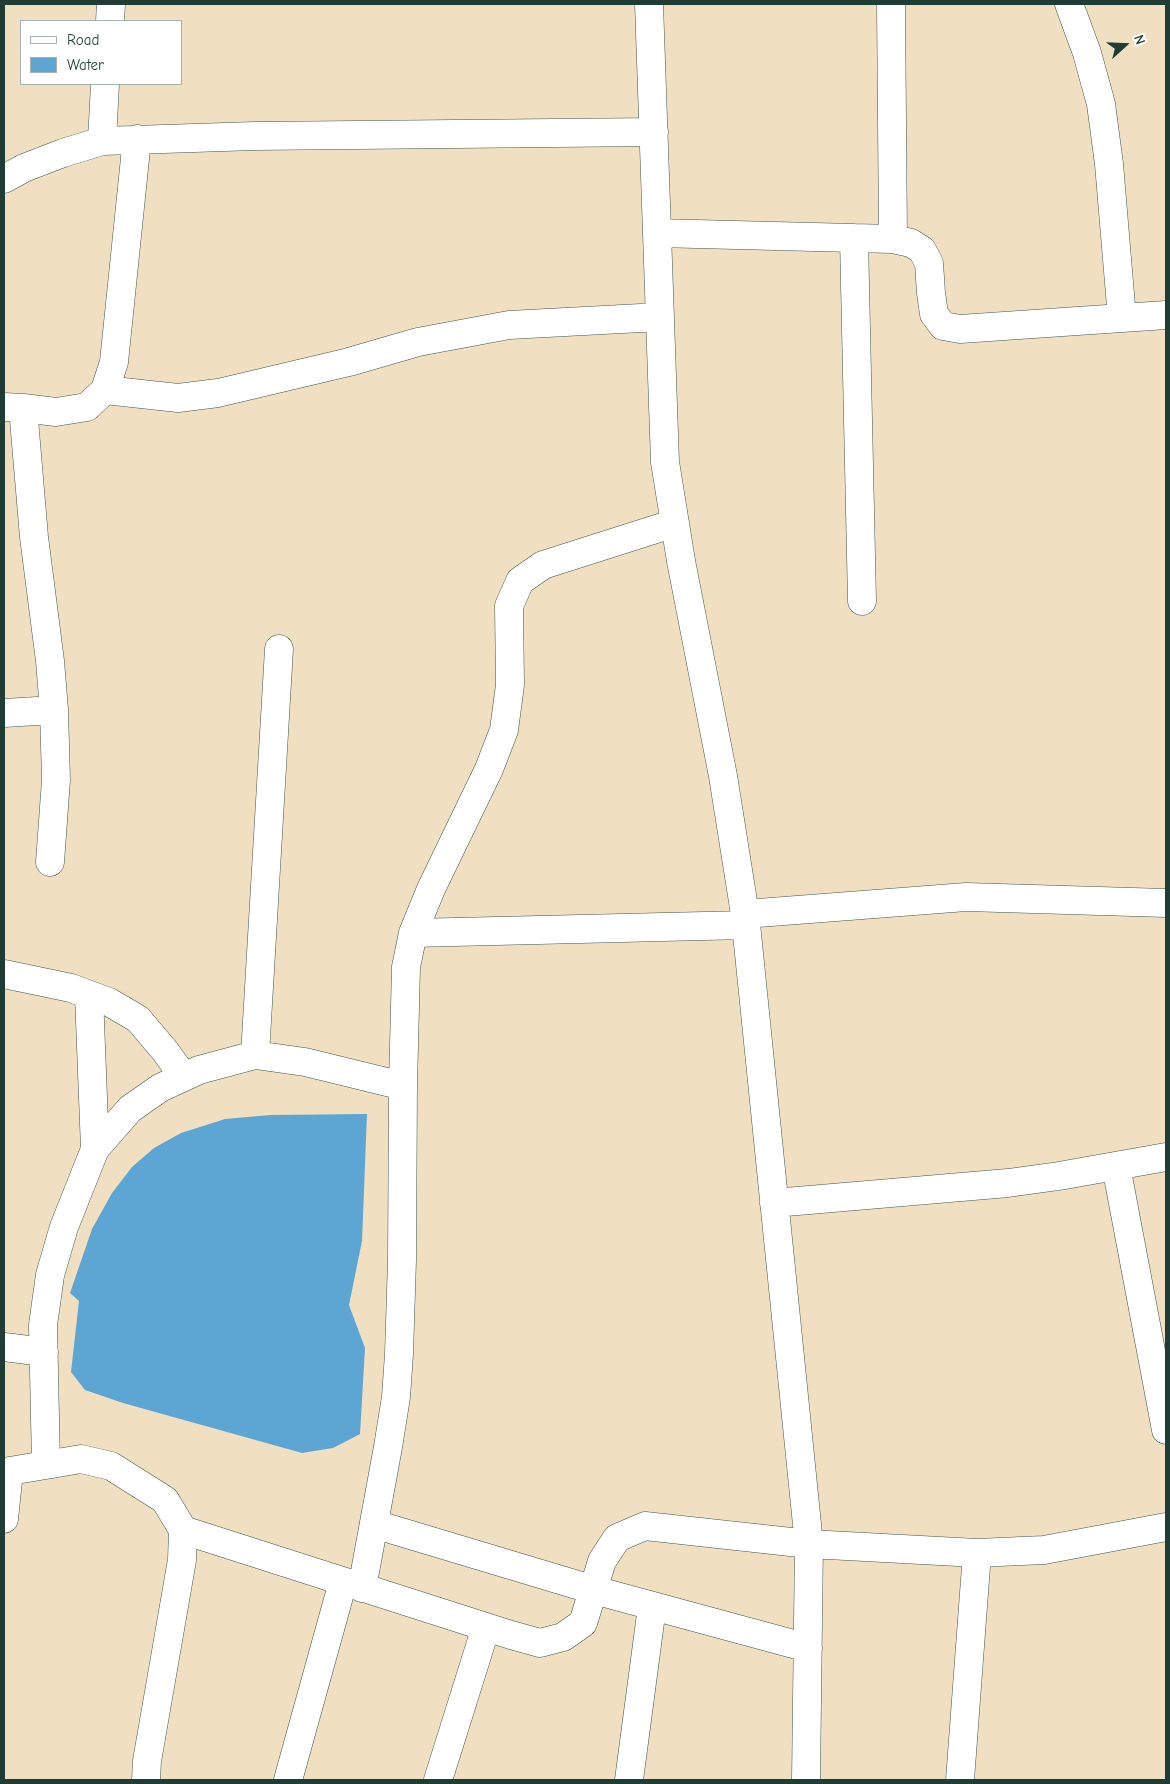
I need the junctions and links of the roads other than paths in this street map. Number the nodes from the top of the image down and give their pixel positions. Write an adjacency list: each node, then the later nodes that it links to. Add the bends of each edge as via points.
1 (111, 4): 5 (street)
2 (649, 4): 7 (street)
3 (892, 4): 13 (street)
4 (1069, 4): 16 (street, via 1101,104)
5 (110, 20)
6 (105, 85): 9 (street)
7 (654, 132): 8 (street); 11 (street)
8 (137, 139): 9 (street); 17 (street, via 114,362)
9 (102, 141): 10 (street, via 32,165)
10 (4, 179)
11 (657, 233): 12 (street); 15 (street)
12 (854, 238): 13 (street); 20 (street)
13 (893, 239): 16 (street, via 911,243 922,250 929,263 934,314 943,326 960,329)
14 (1166, 315): 16 (street)
15 (660, 317): 17 (street, via 509,324 418,342 218,393 178,398); 19 (street, via 665,462)
16 (1122, 318)
17 (105, 390): 18 (street, via 87,406 56,412)
18 (14, 408): 22 (street, via 34,537)
19 (675, 522): 26 (street, via 721,767); 27 (street, via 543,565 520,581 509,606 510,685 504,730)
20 (862, 600)
21 (279, 649): 30 (street)
22 (54, 710): 23 (street); 24 (street, via 56,780)
23 (4, 713)
24 (50, 862)
25 (1166, 903): 26 (street, via 966,897)
26 (745, 919): 27 (street); 36 (street)
27 (413, 933): 32 (street, via 406,967)
28 (4, 974): 29 (street)
29 (89, 995): 31 (street, via 109,1002 138,1019); 33 (street)
30 (255, 1055): 31 (street); 32 (street, via 305,1062)
31 (184, 1077): 33 (street, via 130,1108)
32 (403, 1086): 43 (street, via 399,1354)
33 (95, 1149): 38 (street, via 64,1226 50,1276 43,1325)
34 (1166, 1156): 35 (street)
35 (1116, 1166): 36 (street, via 1008,1183); 39 (street)
36 (774, 1203): 46 (street)
37 (4, 1347): 38 (street)
38 (44, 1352): 40 (street)
39 (1166, 1430)
40 (46, 1464): 41 (street); 45 (street, via 81,1460 111,1466 164,1500)
41 (6, 1471): 42 (street)
42 (4, 1519)
43 (374, 1524): 48 (street); 49 (street)
44 (1166, 1528): 47 (street, via 1044,1550)
45 (183, 1530): 48 (street); 53 (street, via 182,1560)
46 (809, 1544): 47 (street); 49 (street, via 645,1526 617,1538 602,1561); 52 (street)
47 (977, 1553): 58 (street)
48 (352, 1585): 51 (street); 54 (street)
49 (594, 1590): 50 (street); 51 (street, via 583,1623 563,1637 540,1643)
50 (652, 1607): 52 (street); 56 (street)
51 (486, 1627): 55 (street)
52 (808, 1648): 57 (street)
53 (146, 1780)
54 (288, 1780)
55 (438, 1780)
56 (629, 1780)
57 (806, 1780)
58 (960, 1780)

